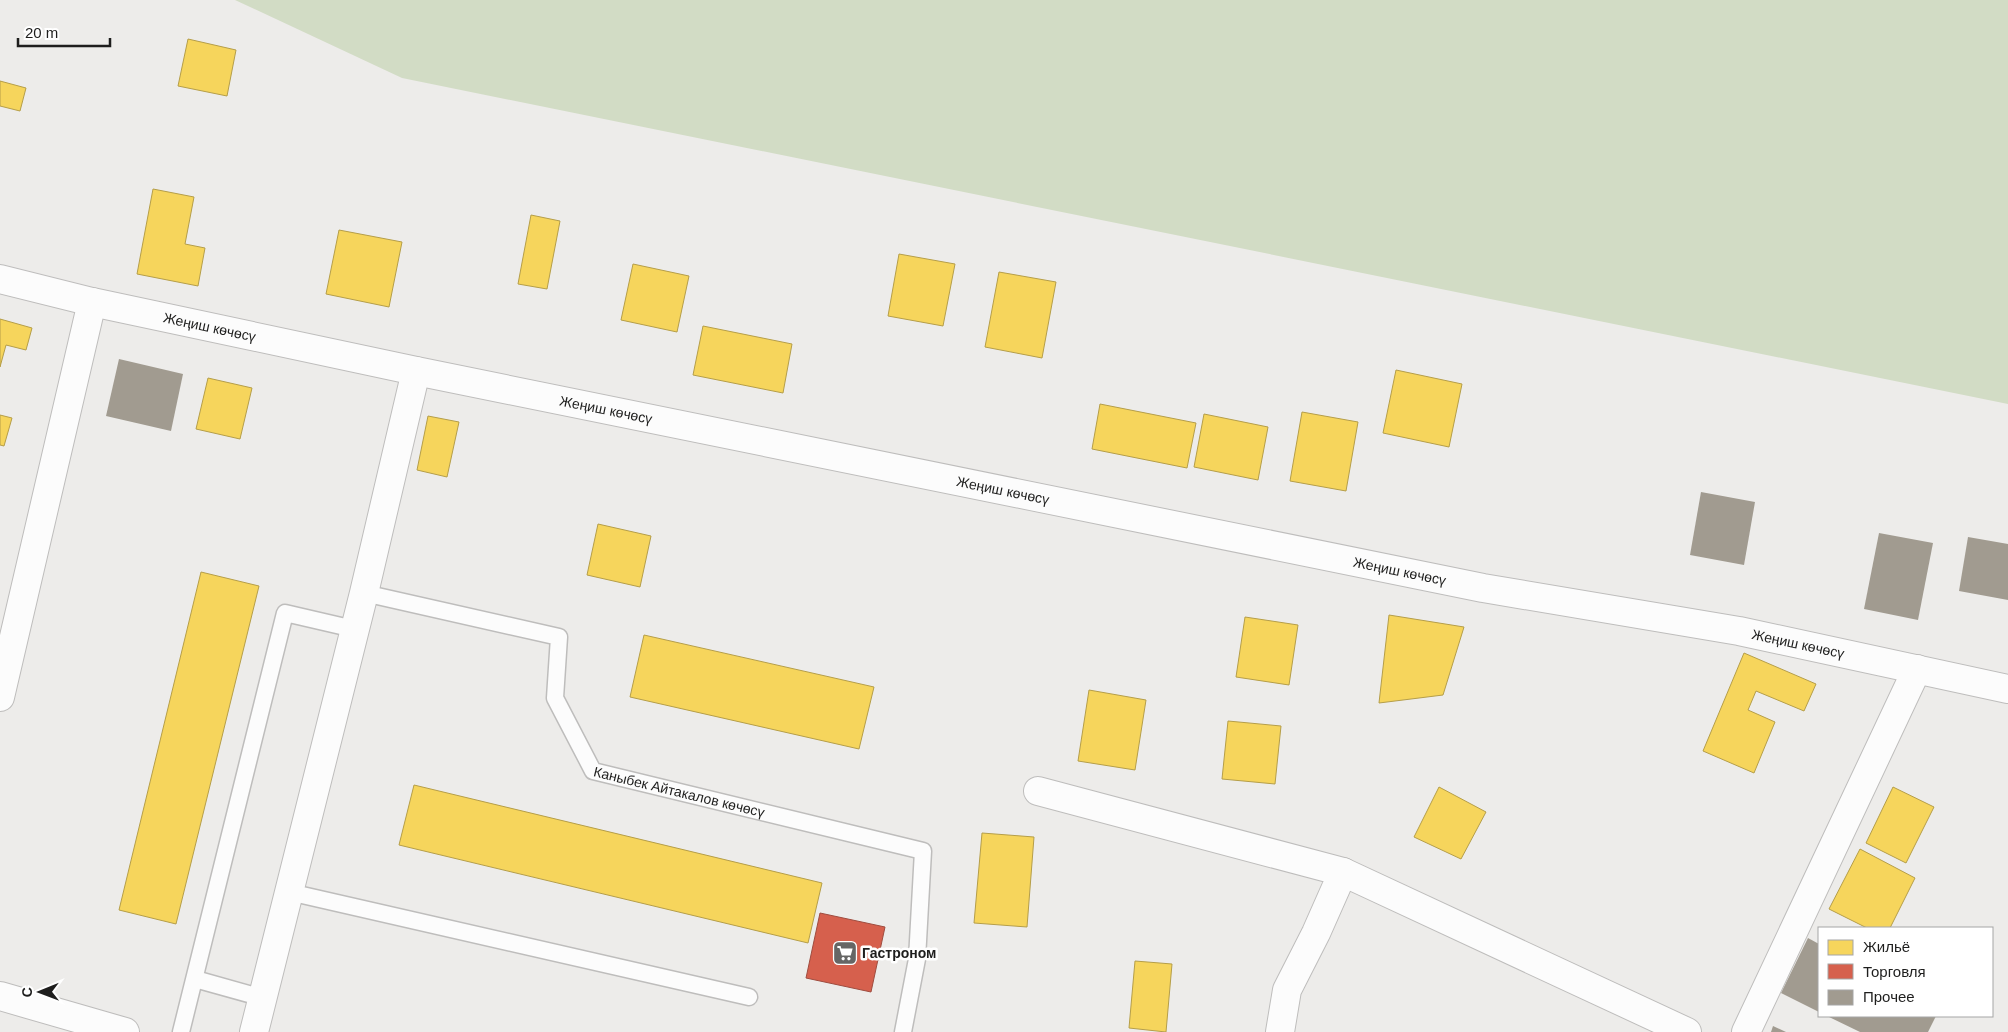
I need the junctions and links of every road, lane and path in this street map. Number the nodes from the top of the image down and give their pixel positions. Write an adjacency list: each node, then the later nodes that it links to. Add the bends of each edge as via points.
1 (0, 279): 2 (street, Жеңиш көчөсү)
2 (92, 302): 3 (street, Жеңиш көчөсү); 6 (street)
3 (416, 371): 4 (street); 7 (street, Жеңиш көчөсү, via 1483,588 1739,632)
4 (364, 593): 5 (street); 20 (lane, Каныбек Айтакалов көчөсү, via 559,637 555,698 593,771 923,850 917,959)
5 (354, 629): 12 (street); 13 (lane, via 285,613)
6 (5, 654): 9 (street)
7 (1917, 669): 8 (street, Жеңиш көчөсү); 23 (street)
8 (2008, 689)
9 (0, 697)
10 (1038, 791): 11 (street)
11 (1343, 872): 21 (street, via 1287,990); 22 (street)
12 (289, 892): 15 (lane); 16 (street)
13 (195, 979): 16 (lane); 18 (lane)
14 (0, 996): 17 (street)
15 (749, 997)
16 (263, 998): 19 (street)
17 (125, 1032)
18 (181, 1032)
19 (254, 1032)
20 (903, 1032)
21 (1280, 1032)
22 (1688, 1032)
23 (1746, 1032)

